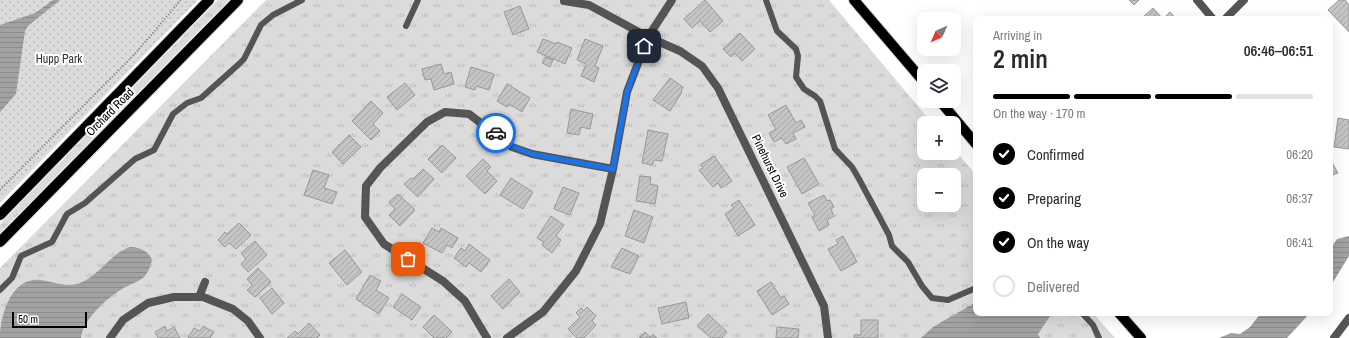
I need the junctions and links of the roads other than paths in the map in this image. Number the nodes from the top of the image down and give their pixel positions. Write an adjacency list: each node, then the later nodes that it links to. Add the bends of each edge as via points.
1 (209, 0): 19 (main road, Orchard Road)
2 (238, 0): 20 (main road, Orchard Road)
3 (302, 0): 23 (lane, via 273,15 261,25 240,64 201,98 187,103 173,114 154,150 135,159 88,201 67,214 52,242 21,256 12,278)
4 (418, 0): 13 (lane)
5 (672, 0): 14 (street)
6 (766, 0): 22 (lane, via 775,27 796,49 798,82 820,101 832,143 860,179 895,251 908,262 932,298 948,300)
7 (854, 0): 15 (main road)
8 (1197, 0): 11 (street)
9 (1244, 0): 12 (street)
10 (564, 1): 14 (street, Pinehurst Drive, via 589,5)
11 (1210, 16)
12 (1228, 16)
13 (406, 26)
14 (648, 37): 18 (street, via 627,92); 32 (street, Pinehurst Drive, via 680,50 702,66 718,88 824,306)
15 (917, 74)
16 (946, 108): 17 (main road)
17 (973, 140)
18 (613, 169): 30 (street, via 532,154 512,146 469,114 445,112 427,122 380,168 366,186 365,217 384,244 444,281 465,301); 31 (street, via 600,224 576,271 543,312)
19 (0, 215)
20 (0, 242)
21 (205, 282): 24 (street)
22 (973, 289)
23 (0, 290)
24 (199, 297): 28 (street, via 174,297 148,303 123,320); 29 (street, via 233,309 248,321)
25 (1085, 316): 33 (lane, via 1093,325)
26 (1123, 316): 34 (main road)
27 (1349, 318): 35 (street)
28 (110, 338)
29 (260, 338)
30 (487, 338)
31 (507, 338)
32 (828, 338)
33 (1099, 338)
34 (1141, 338)
35 (1334, 338)

